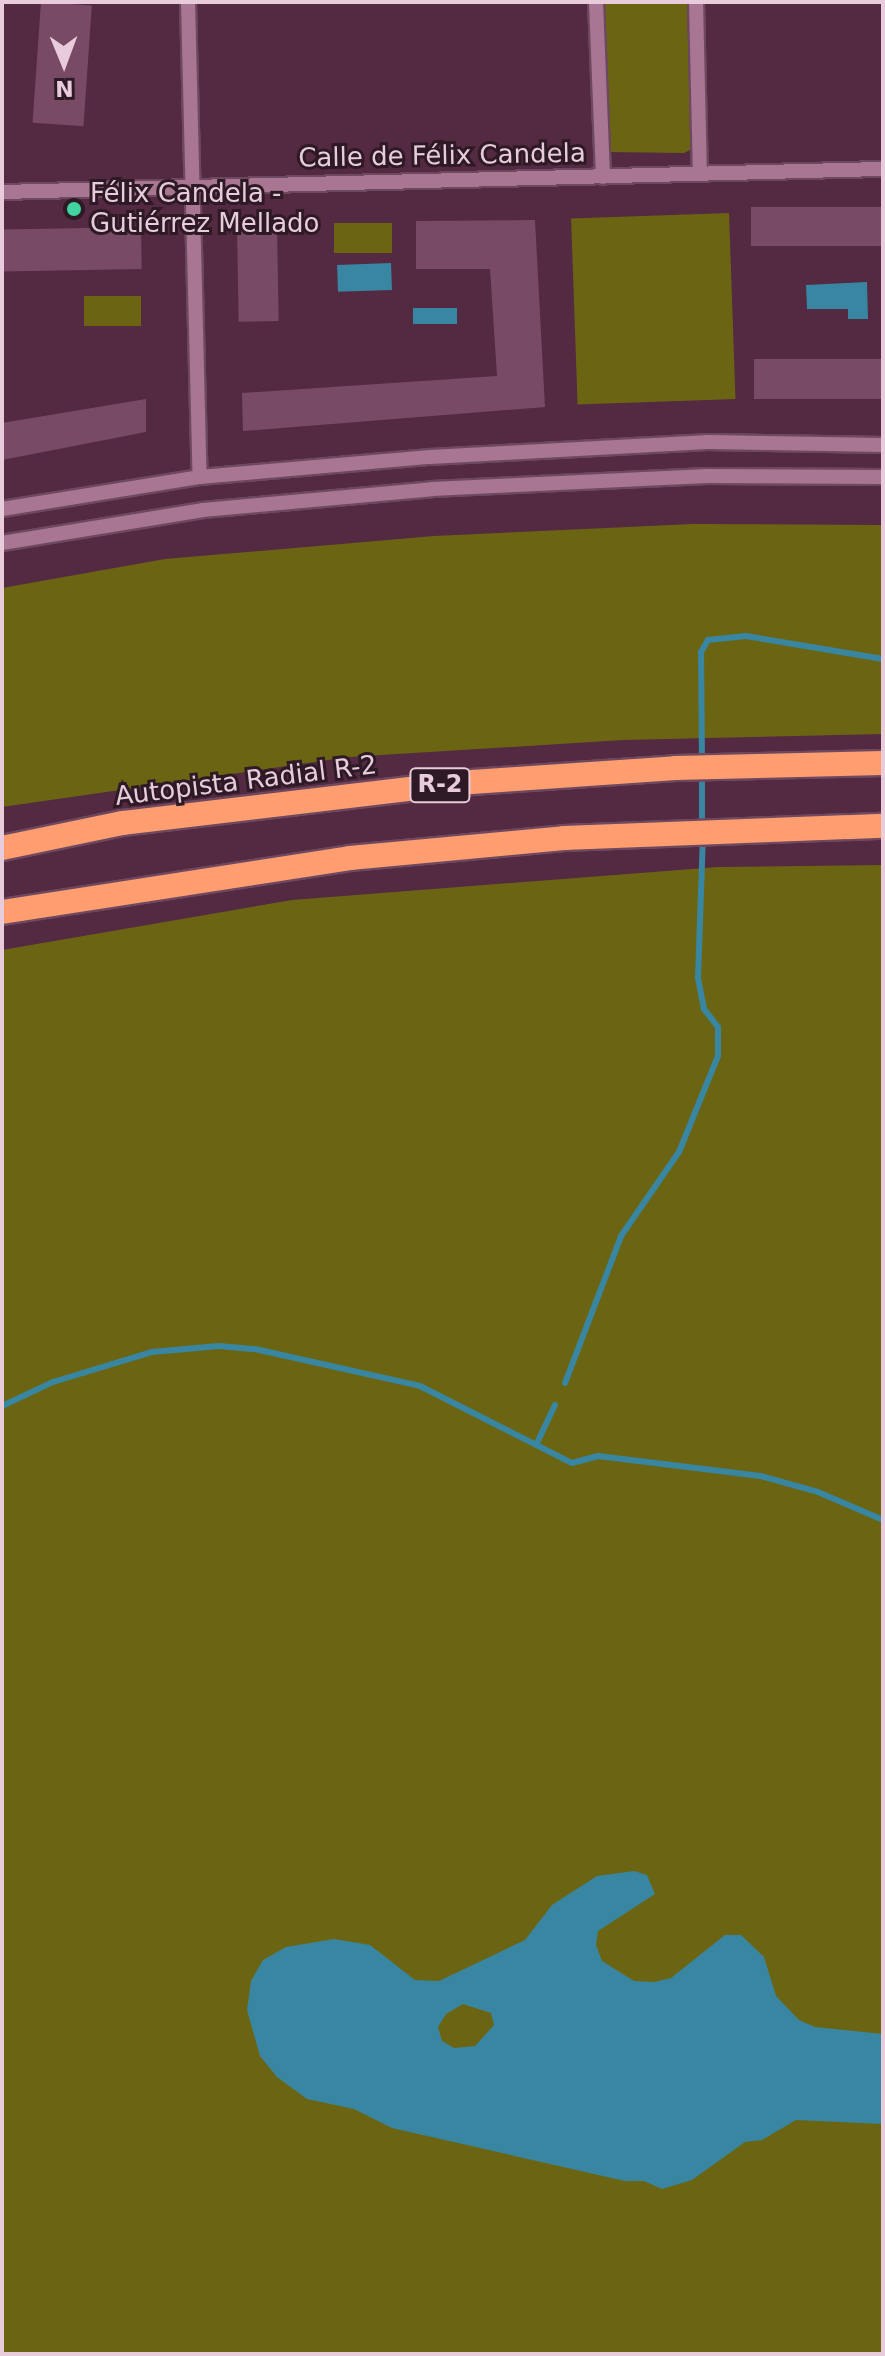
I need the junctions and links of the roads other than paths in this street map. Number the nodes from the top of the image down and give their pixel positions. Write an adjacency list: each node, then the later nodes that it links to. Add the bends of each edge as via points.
1 (188, 2): 7 (street)
2 (596, 2): 6 (street)
3 (696, 2): 5 (street)
4 (883, 169): 5 (street, Calle de Félix Candela)
5 (700, 174): 6 (street, Calle de Félix Candela)
6 (603, 177): 7 (street, Calle de Félix Candela)
7 (193, 186): 8 (street, Calle de Félix Candela); 10 (street)
8 (2, 192)
9 (883, 445): 10 (street, via 708,442 430,457)
10 (200, 477): 12 (street)
11 (883, 477): 13 (street, via 708,476 432,489 203,510)
12 (2, 509)
13 (2, 543)
14 (883, 763): 16 (highway, Autopista Radial R-2 / R-2, via 675,768 457,783 123,823)
15 (883, 826): 17 (highway, via 564,838 350,858)
16 (2, 848)
17 (2, 912)

